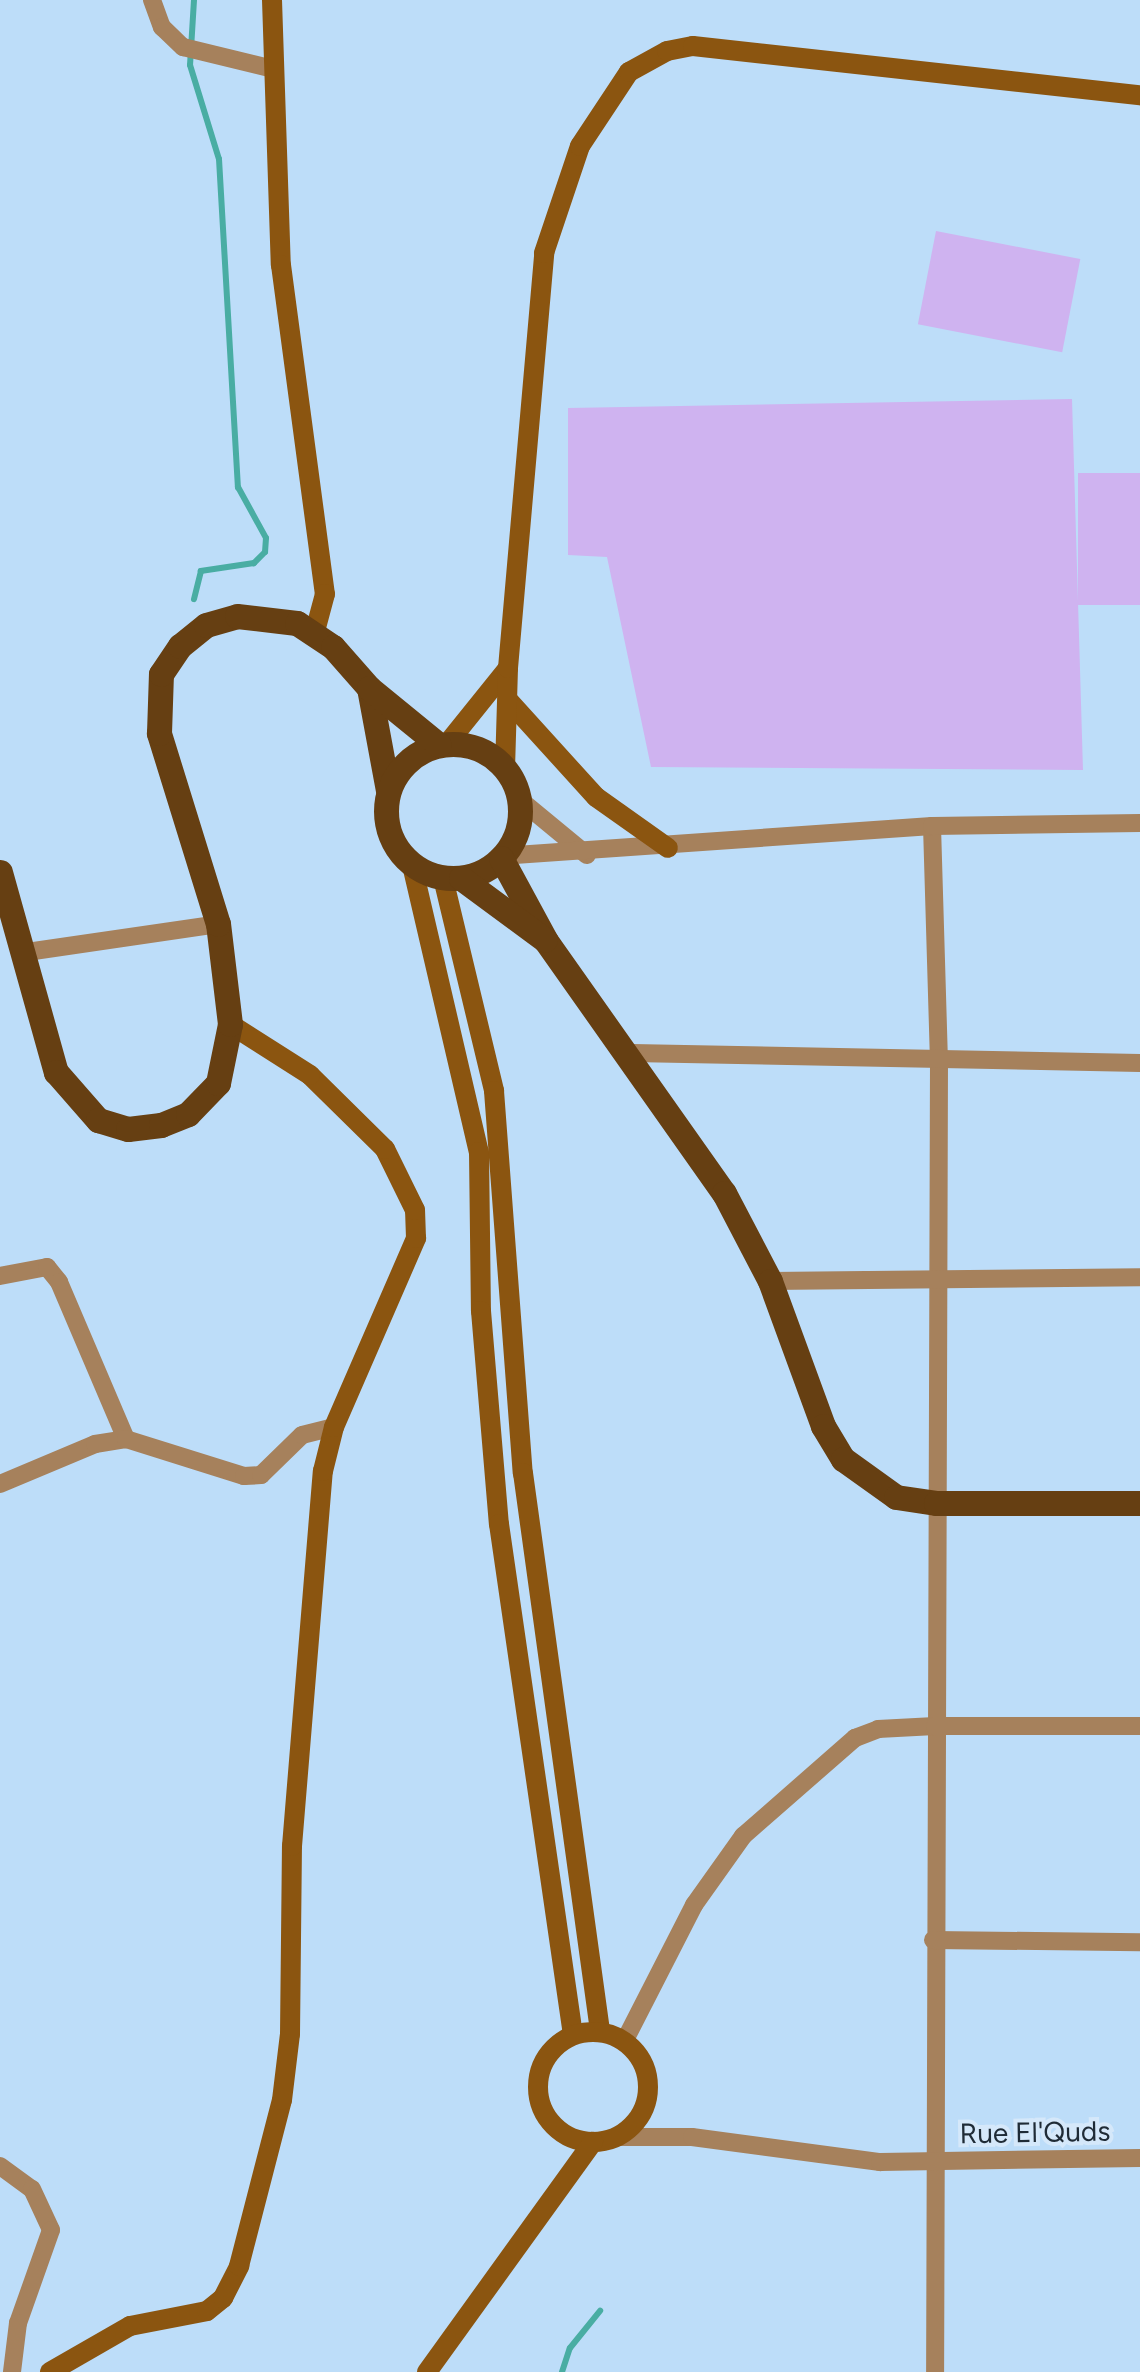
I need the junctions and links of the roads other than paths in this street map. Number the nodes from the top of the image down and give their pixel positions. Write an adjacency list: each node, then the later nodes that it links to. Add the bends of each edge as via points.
1 (152, 0): 3 (street, via 162,28 183,48)
2 (272, 0): 3 (main road)
3 (274, 69): 5 (main road, via 281,265 325,594)
4 (1140, 95): 6 (main road, via 692,46 666,50 629,72 580,146 544,253)
5 (315, 632): 7 (main road); 21 (main road, via 270,617 236,616 206,625 161,674 159,732)
6 (508, 668): 8 (main road); 9 (main road)
7 (369, 688): 9 (main road); 11 (main road)
8 (508, 700): 10 (main road); 15 (main road, via 596,797)
9 (443, 744): 10 (main road, via 479,749); 11 (main road, via 399,770)
10 (505, 769): 12 (main road)
11 (388, 791): 18 (main road, via 388,832)
12 (519, 799): 16 (street); 17 (main road, via 517,830)
13 (1140, 823): 14 (street)
14 (932, 826): 15 (street); 26 (street)
15 (668, 848): 16 (street)
16 (588, 855): 17 (street)
17 (502, 857): 20 (main road); 22 (main road)
18 (412, 865): 20 (main road); 35 (main road, via 479,1152 481,1311)
19 (0, 872): 23 (main road)
20 (452, 878): 22 (main road); 34 (main road, via 494,1091)
21 (218, 924): 23 (street); 24 (main road)
22 (546, 940): 25 (main road)
23 (12, 948): 24 (main road, via 56,1072 98,1120 128,1129 188,1114 218,1083)
24 (230, 1024): 32 (main road, via 262,1040 342,1103 385,1150 415,1210 416,1238 406,1269)
25 (632, 1054): 26 (street); 31 (main road, via 724,1192)
26 (939, 1061): 27 (street); 28 (street)
27 (1140, 1063)
28 (938, 1274): 30 (street); 31 (street); 38 (street)
29 (0, 1276): 33 (street, via 47,1267 59,1282)
30 (1140, 1277)
31 (770, 1281): 38 (main road, via 843,1460 896,1497)
32 (334, 1428): 33 (street, via 302,1435 260,1474 244,1476); 54 (main road, via 314,1551 292,1846 296,1972 290,2034 282,2100 239,2266 222,2298 207,2310 130,2326)
33 (126, 1439): 36 (street, via 95,1444)
34 (523, 1473): 35 (main road); 39 (main road)
35 (495, 1474): 40 (main road)
36 (0, 1484)
37 (1140, 1503): 38 (main road)
38 (936, 1504): 41 (street)
39 (533, 1558): 40 (main road); 45 (main road)
40 (504, 1560): 46 (main road)
41 (935, 1726): 42 (street); 43 (street); 47 (street, via 878,1729 856,1738 744,1836 694,1905)
42 (1140, 1726)
43 (933, 1940): 44 (street); 51 (street)
44 (1140, 1942)
45 (600, 2031): 46 (main road); 47 (main road)
46 (574, 2035): 49 (main road, via 542,2064 541,2106 570,2138)
47 (625, 2040): 48 (main road, via 649,2080 635,2124)
48 (616, 2138): 49 (main road); 51 (street, Rue El'Quds, via 692,2137 880,2162)
49 (593, 2142): 55 (main road)
50 (1140, 2158): 51 (street, Rue El'Quds)
51 (931, 2161): 56 (street)
52 (0, 2166): 53 (street, via 32,2189 51,2230 18,2323)
53 (12, 2372)
54 (50, 2372)
55 (427, 2372)
56 (934, 2372)

